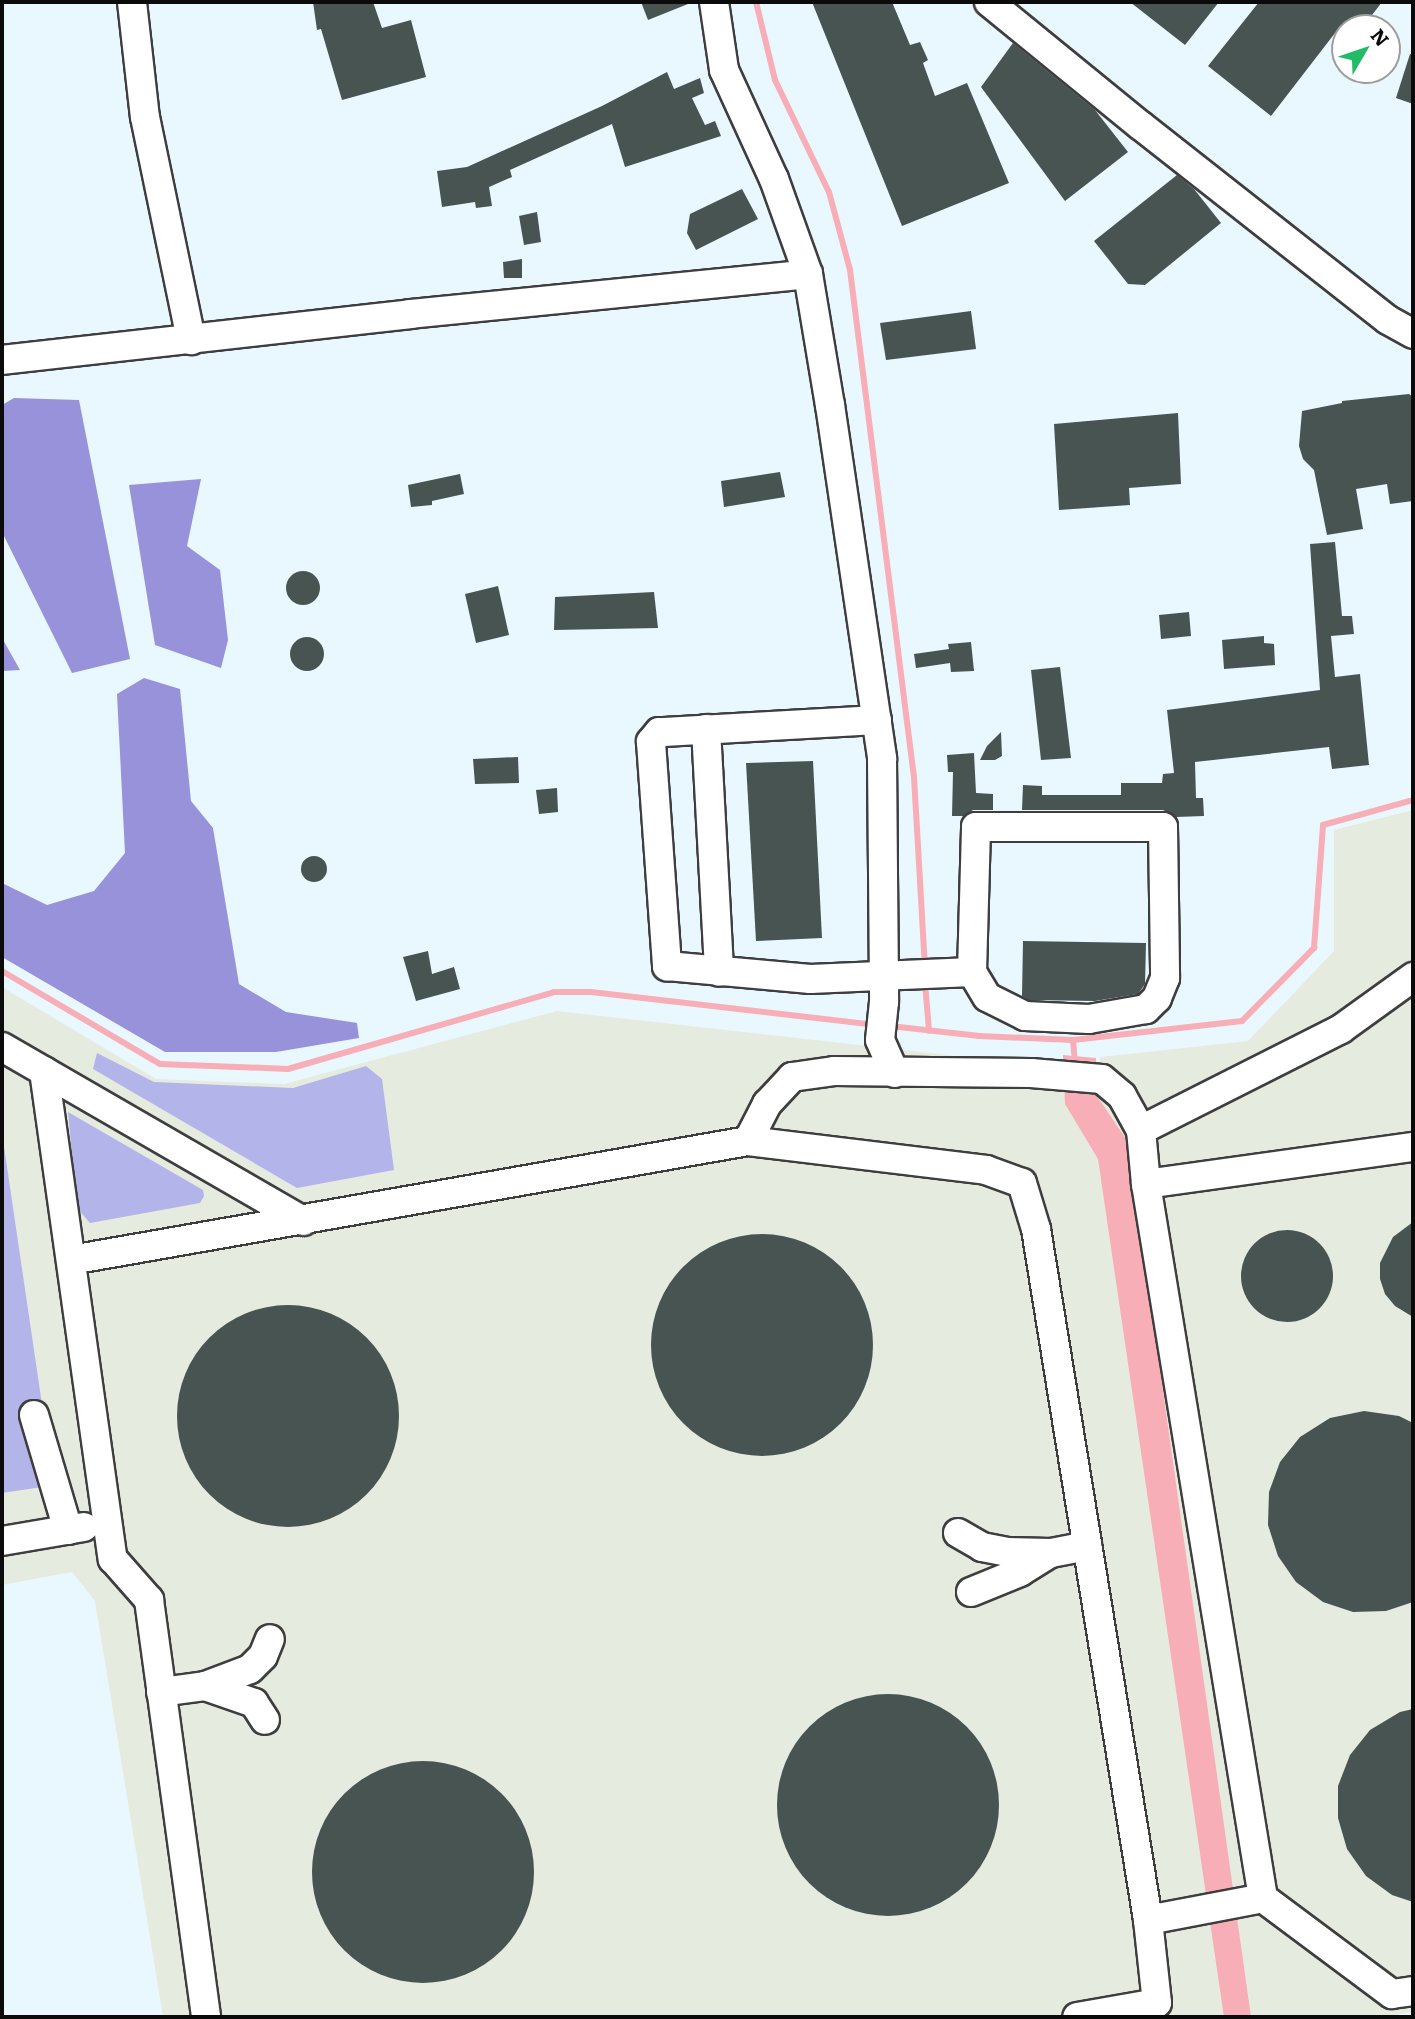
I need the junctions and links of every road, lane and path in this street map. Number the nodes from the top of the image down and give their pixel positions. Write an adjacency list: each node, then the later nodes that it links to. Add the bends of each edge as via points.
1 (132, 2): 6 (street, via 145,117)
2 (714, 2): 4 (street, via 724,70 774,179)
3 (989, 2): 5 (street, via 1150,134 1388,320)
4 (807, 274): 6 (street); 8 (street)
5 (1413, 334)
6 (191, 340): 7 (street)
7 (2, 360)
8 (877, 720): 9 (street); 13 (street, via 882,758)
9 (706, 729): 10 (street); 10 (street, via 659,732 651,742 667,967)
10 (719, 972): 13 (street)
11 (972, 972): 11 (street, via 976,827 1163,827 1165,978 1157,999 1146,1009 1089,1019 1025,1016 987,997); 13 (street, via 926,973)
12 (1413, 977): 17 (street, via 1341,1029)
13 (884, 989): 16 (street, via 880,1040)
14 (2, 1046): 15 (street)
15 (44, 1071): 21 (street); 22 (street)
16 (895, 1073): 17 (street, via 1031,1073 1102,1079 1122,1096); 18 (street, via 834,1071 792,1077 767,1104)
17 (1141, 1130): 20 (street)
18 (748, 1141): 21 (street); 28 (street, via 986,1170 1022,1183 1036,1229)
19 (1413, 1147): 20 (street)
20 (1146, 1184): 35 (street)
21 (303, 1221): 22 (street)
22 (71, 1260): 24 (street)
23 (34, 1415): 25 (street)
24 (108, 1523): 25 (street); 33 (street, via 113,1559 149,1600)
25 (68, 1530): 27 (street)
26 (958, 1533): 29 (street, via 982,1547)
27 (2, 1541)
28 (1087, 1546): 29 (street); 36 (street)
29 (1051, 1553): 30 (street)
30 (971, 1592)
31 (270, 1639): 32 (street, via 263,1656 250,1669)
32 (205, 1686): 33 (street); 34 (street, via 254,1703)
33 (162, 1692): 38 (street)
34 (265, 1720)
35 (1253, 1900): 36 (street); 37 (street, via 1392,1994)
36 (1161, 1919): 39 (street, via 1157,2003)
37 (1413, 1991)
38 (206, 2017)
39 (1077, 2017)

